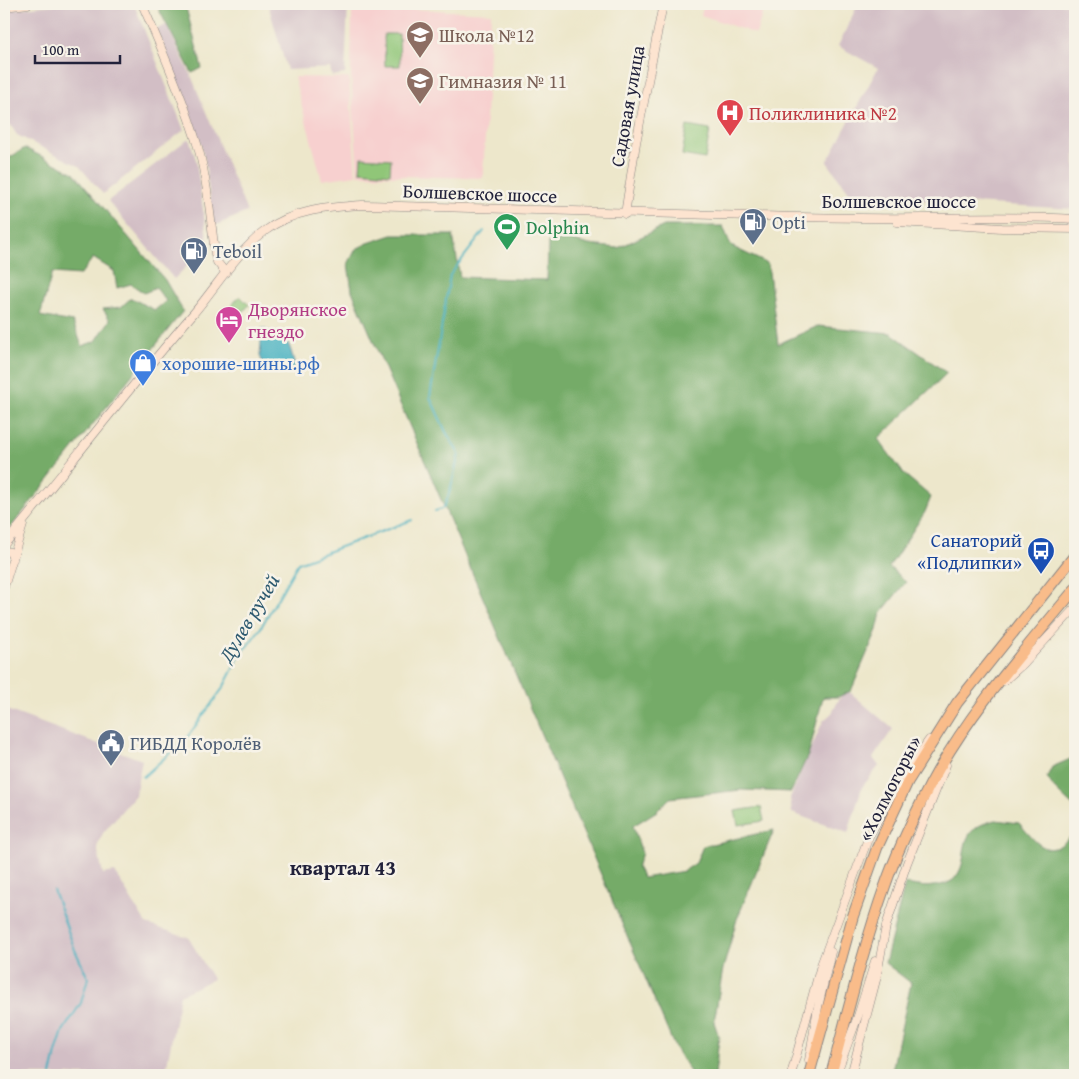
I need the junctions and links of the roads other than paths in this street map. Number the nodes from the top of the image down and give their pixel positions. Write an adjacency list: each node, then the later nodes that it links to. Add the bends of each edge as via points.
1 (28, 4): 4 (main road)
2 (142, 4): 9 (main road, via 197,146 215,254)
3 (663, 4): 5 (main road, Садовая улица)
4 (4, 7)
5 (625, 214): 6 (main road, Болшевское шоссе); 9 (main road, Болшевское шоссе, via 362,205 328,208 296,215 265,230)
6 (861, 218): 7 (main road, Болшевское шоссе, via 989,216); 8 (main road, via 916,224)
7 (1075, 219)
8 (1075, 230)
9 (226, 273): 10 (main road, Болшевское шоссе)
10 (24, 521): 11 (main road, Болшевское шоссе); 14 (main road)
11 (4, 545)
12 (4, 551): 14 (main road, via 10,552)
13 (1075, 555): 19 (highway, «Холмогоры»)
14 (13, 559): 15 (main road)
15 (4, 587)
16 (1075, 590): 18 (highway, «Холмогоры»)
17 (1075, 608): 18 (main road)
18 (989, 695): 20 (highway, «Холмогоры»)
19 (946, 719): 21 (main road, via 920,751 884,808 869,836); 24 (highway, «Холмогоры», via 908,781 877,848 853,916)
20 (953, 747): 22 (main road); 25 (highway, «Холмогоры», via 911,823 885,885)
21 (839, 918): 23 (main road, via 821,965); 24 (main road, via 818,1006)
22 (886, 926): 26 (main road); 27 (main road, via 876,980)
23 (791, 1075)
24 (808, 1075)
25 (832, 1075)
26 (836, 1075)
27 (851, 1075)

